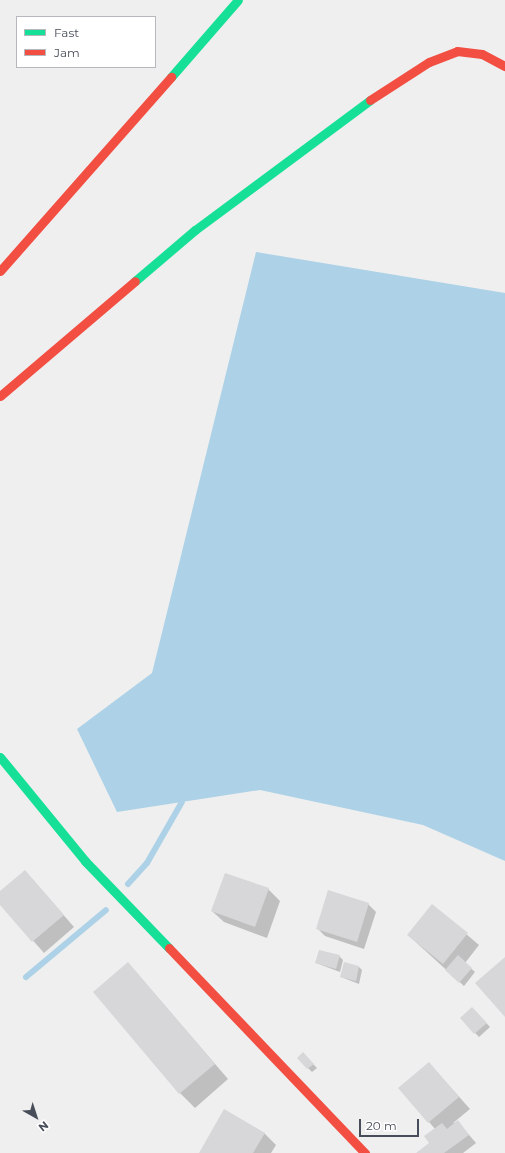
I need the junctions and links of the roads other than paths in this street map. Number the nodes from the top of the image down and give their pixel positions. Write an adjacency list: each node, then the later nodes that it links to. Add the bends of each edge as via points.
1 (238, 0): 3 (street)
2 (505, 66): 4 (street, via 482,54 457,51 429,62 387,88 195,230)
3 (0, 271)
4 (0, 396)
5 (0, 757): 6 (street, via 85,861)
6 (365, 1153)

